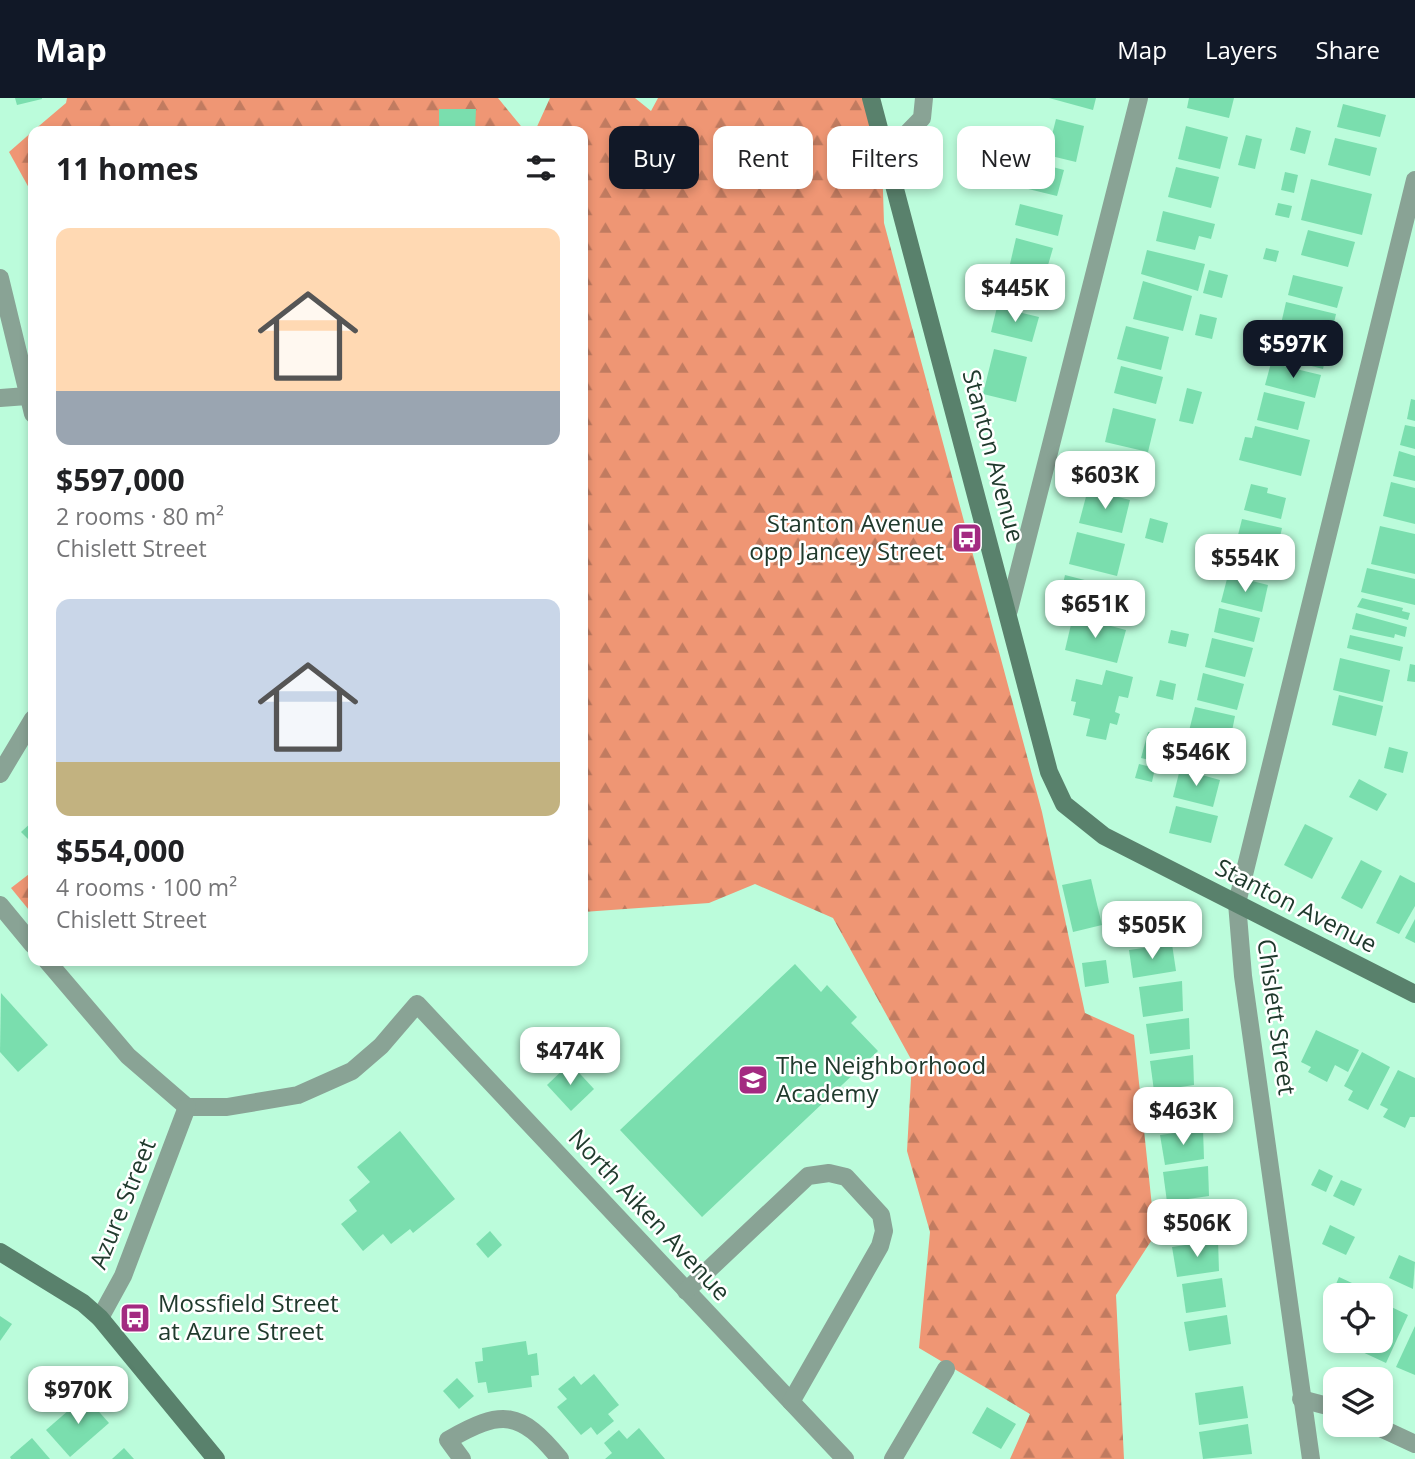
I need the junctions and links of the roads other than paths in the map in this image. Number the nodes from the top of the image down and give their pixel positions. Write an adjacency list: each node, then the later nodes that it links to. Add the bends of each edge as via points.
1 (871, 98): 4 (street, Stanton Avenue)
2 (924, 98): 5 (street, via 922,118)
3 (1139, 98): 12 (street)
4 (880, 126)
5 (914, 126)
6 (1415, 180): 15 (street, Chislett Street)
7 (898, 189): 12 (street, Stanton Avenue)
8 (0, 278): 9 (street)
9 (27, 396): 10 (street); 11 (street)
10 (0, 398)
11 (28, 399)
12 (1009, 610): 15 (street, Stanton Avenue, via 1049,772 1064,804 1104,836)
13 (28, 727): 14 (street)
14 (0, 774)
15 (1237, 903): 19 (street, Stanton Avenue); 25 (street, Chislett Street)
16 (0, 905): 17 (street)
17 (28, 939)
18 (51, 966): 20 (street, via 128,1056)
19 (1415, 994)
20 (187, 1107): 22 (street, North Aiken Avenue, via 227,1107 309,1090 352,1071 417,1004); 23 (street, Azure Street, via 123,1276)
21 (0, 1252): 23 (street)
22 (686, 1291): 26 (street, North Aiken Avenue); 26 (street, via 808,1176 829,1173 846,1177 881,1215 884,1231)
23 (100, 1318): 30 (street)
24 (946, 1369): 34 (street)
25 (1301, 1398): 27 (street); 35 (street, Chislett Street)
26 (791, 1402): 33 (street, North Aiken Avenue)
27 (1323, 1404)
28 (1393, 1434): 29 (street)
29 (1415, 1444)
30 (216, 1459)
31 (462, 1459): 32 (street, via 448,1440 474,1426 507,1418 537,1430)
32 (560, 1459)
33 (845, 1459)
34 (893, 1459)
35 (1311, 1459)

